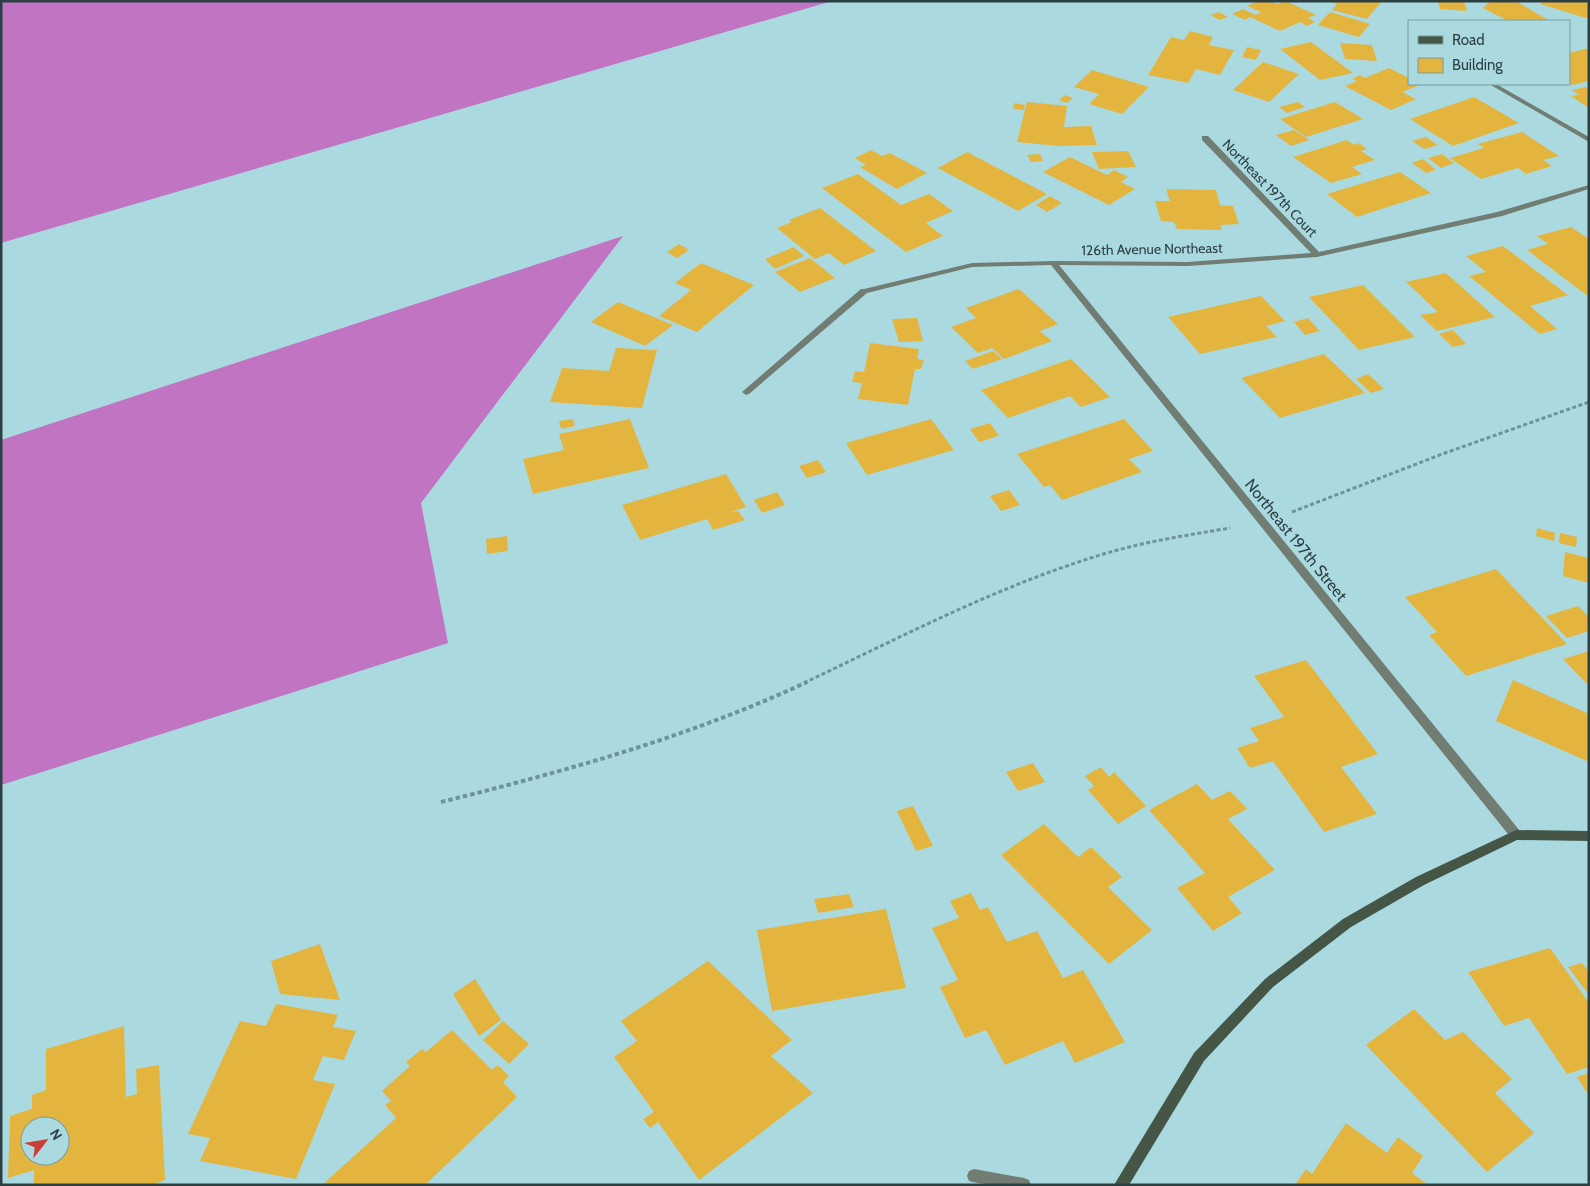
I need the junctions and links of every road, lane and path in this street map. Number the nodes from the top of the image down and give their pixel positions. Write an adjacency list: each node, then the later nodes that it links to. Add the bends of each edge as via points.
1 (1494, 85): 3 (street)
2 (1205, 138): 5 (street, Northeast 197th Court)
3 (1589, 140)
4 (1589, 187): 5 (street, 126th Avenue Northeast, via 1499,214)
5 (1317, 255): 6 (street, 126th Avenue Northeast, via 1188,264)
6 (1053, 263): 7 (street, 126th Avenue Northeast, via 972,266 864,291); 9 (street, Northeast 197th Street)
7 (746, 392)
8 (1589, 402): 9 (path)
9 (1263, 523): 10 (path, via 1160,540 1106,554 1012,588 751,707 672,738); 11 (street, Northeast 197th Street)
10 (441, 802)
11 (1516, 835): 12 (street); 15 (street, via 1420,881 1347,923 1269,983 1199,1057)
12 (1589, 836)
13 (974, 1176): 14 (street)
14 (1024, 1185)
15 (1121, 1185)

